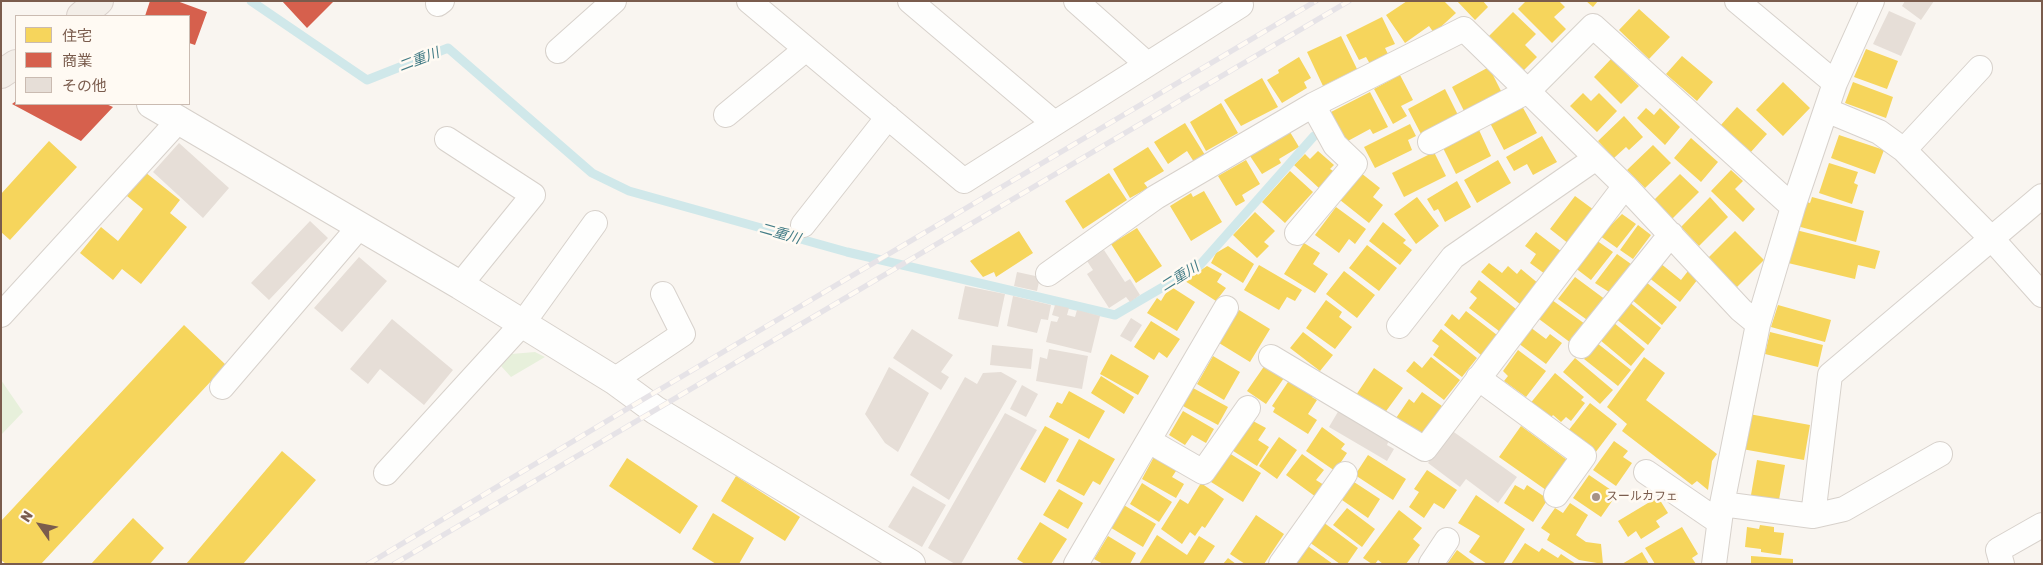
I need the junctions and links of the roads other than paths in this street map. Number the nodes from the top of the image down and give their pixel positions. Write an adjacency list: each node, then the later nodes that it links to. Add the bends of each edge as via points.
1 (99, 1): 11 (main road)
2 (614, 1): 13 (street)
3 (749, 1): 12 (street)
4 (910, 1): 26 (street)
5 (1076, 1): 14 (street)
6 (1238, 1): 14 (street, via 1241,5)
7 (1722, 1): 8 (street, via 1726,6)
8 (1732, 1)
9 (1737, 1): 18 (street)
10 (1872, 1): 18 (street)
11 (82, 15)
12 (806, 49): 23 (street); 24 (street)
13 (558, 51)
14 (1147, 64): 26 (street)
15 (15, 65): 17 (main road)
16 (1980, 68): 29 (street)
17 (1, 74)
18 (1835, 83): 22 (street)
19 (1528, 91): 21 (street, via 1464,29); 28 (street); 30 (street); 33 (street, via 1593,26)
20 (153, 105): 25 (street)
21 (1313, 105): 37 (street, via 1335,145 1355,164); 40 (street, via 1156,197)
22 (1826, 110): 29 (street, via 1879,132); 33 (street)
23 (726, 115)
24 (888, 117): 26 (street, via 964,180); 35 (street)
25 (180, 120): 36 (street); 45 (street)
26 (1054, 123)
27 (447, 139): 41 (street, via 533,195)
28 (1430, 142)
29 (1904, 150): 39 (street)
30 (1596, 158): 31 (street); 48 (street, via 1453,257)
31 (1625, 186): 38 (street); 51 (street)
32 (2042, 196): 39 (street)
33 (1793, 207): 47 (street)
34 (595, 223): 46 (street)
35 (803, 224)
36 (360, 226): 41 (street); 53 (street)
37 (1297, 233)
38 (1671, 234): 47 (street); 49 (street)
39 (1992, 239): 43 (street); 62 (street, via 1830,375)
40 (1048, 274)
41 (460, 285): 46 (street)
42 (663, 294): 52 (street, via 683,334)
43 (2042, 295)
44 (1226, 308): 55 (street)
45 (1, 315)
46 (523, 323): 52 (street); 58 (street)
47 (1758, 324): 61 (street)
48 (1399, 326)
49 (1581, 346)
50 (1271, 357): 51 (street, via 1425,449)
51 (1478, 378): 60 (street, via 1584,456)
52 (614, 380): 65 (street, via 655,410)
53 (222, 387)
54 (1248, 408): 55 (street, via 1203,472)
55 (1149, 441): 66 (street)
56 (1940, 454): 62 (street, via 1844,509)
57 (1646, 472): 61 (street)
58 (386, 473)
59 (1345, 474): 67 (street)
60 (1556, 495)
61 (1720, 513): 62 (street); 69 (street)
62 (1813, 516)
63 (2042, 525): 70 (street, via 1998,550)
64 (1447, 540): 68 (street)
65 (911, 564)
66 (1076, 564)
67 (1281, 564)
68 (1431, 564)
69 (1714, 564)
70 (2002, 564)

